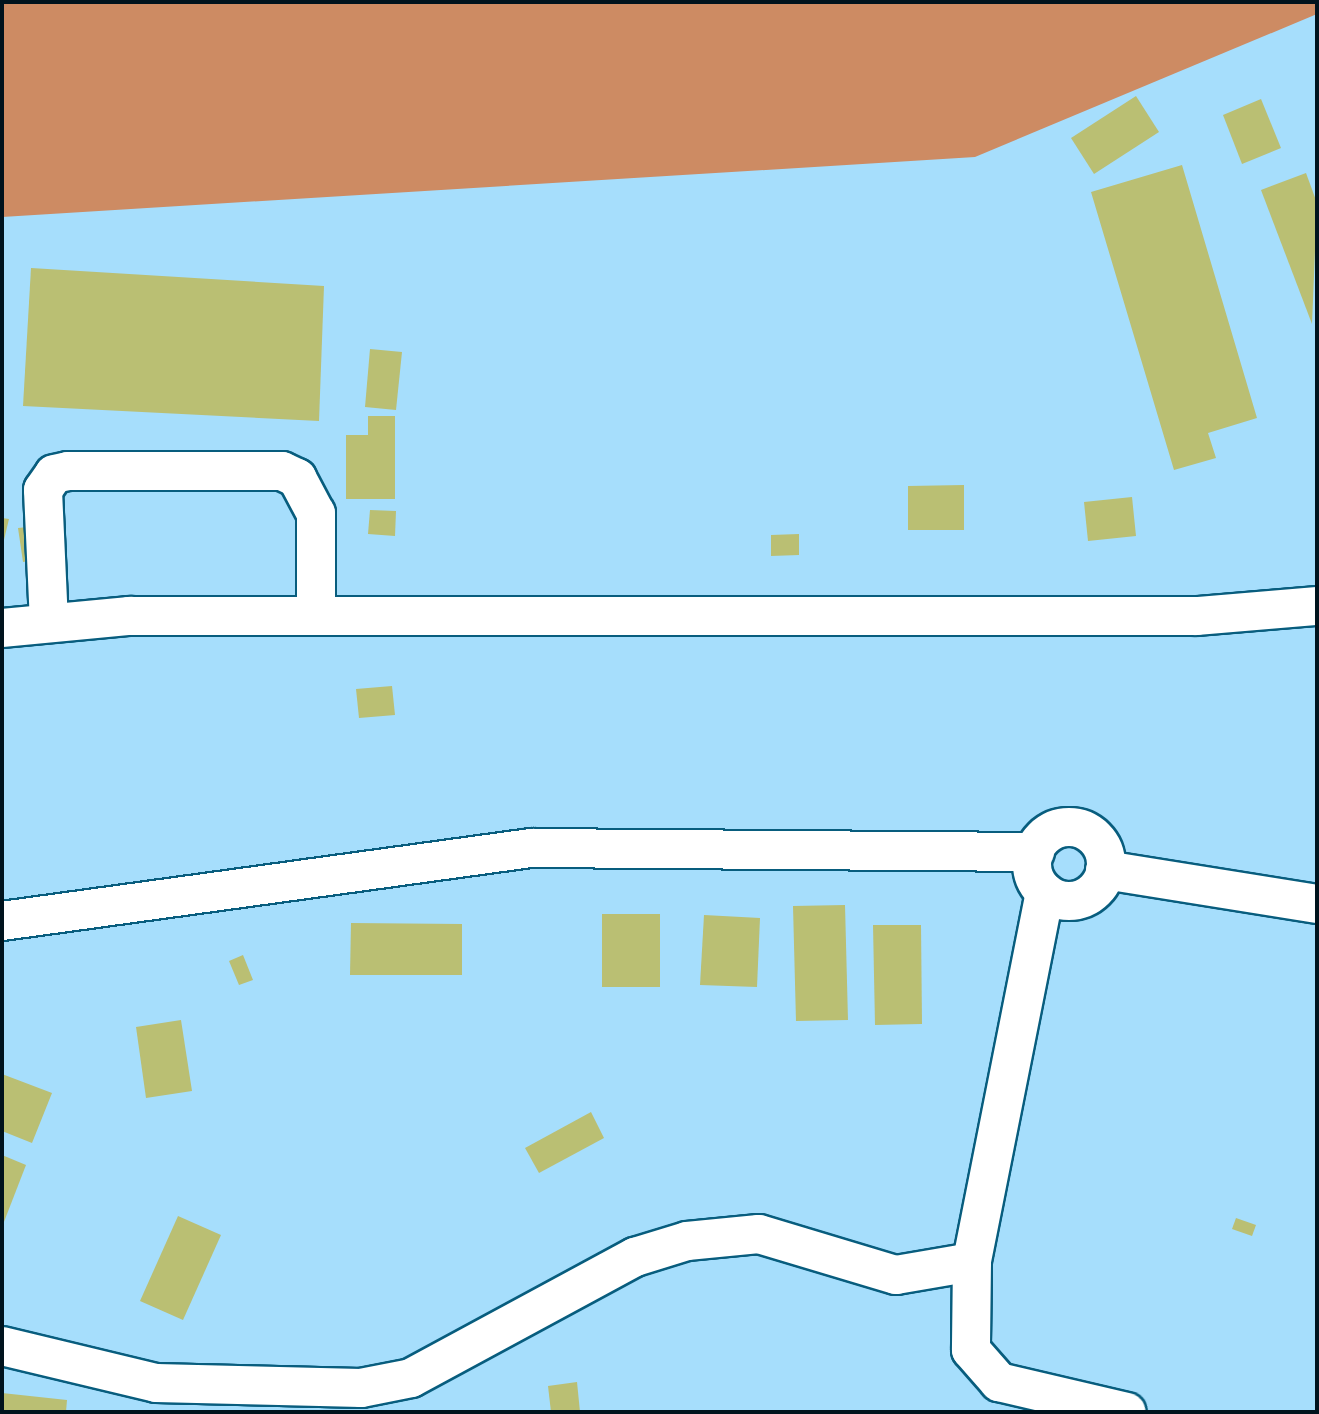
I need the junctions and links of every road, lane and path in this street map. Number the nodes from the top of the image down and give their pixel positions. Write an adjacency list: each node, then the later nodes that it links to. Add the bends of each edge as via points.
1 (1317, 606): 2 (street, via 1197,616)
2 (316, 616): 3 (street); 3 (street, via 316,513 297,478 282,471 68,471 54,474 43,490)
3 (49, 623): 4 (street)
4 (2, 628)
5 (1035, 852): 6 (street, via 1057,829 1082,829 1101,846); 7 (street, via 1032,870); 9 (street, via 531,848)
6 (1105, 870): 7 (street, via 1081,899); 8 (street)
7 (1045, 892): 10 (street)
8 (1317, 904)
9 (2, 921)
10 (972, 1262): 11 (street, via 896,1275 759,1234 687,1241 635,1257 411,1378 361,1388 156,1383); 12 (street, via 971,1350 979,1367 999,1382)
11 (2, 1346)
12 (1127, 1412)

